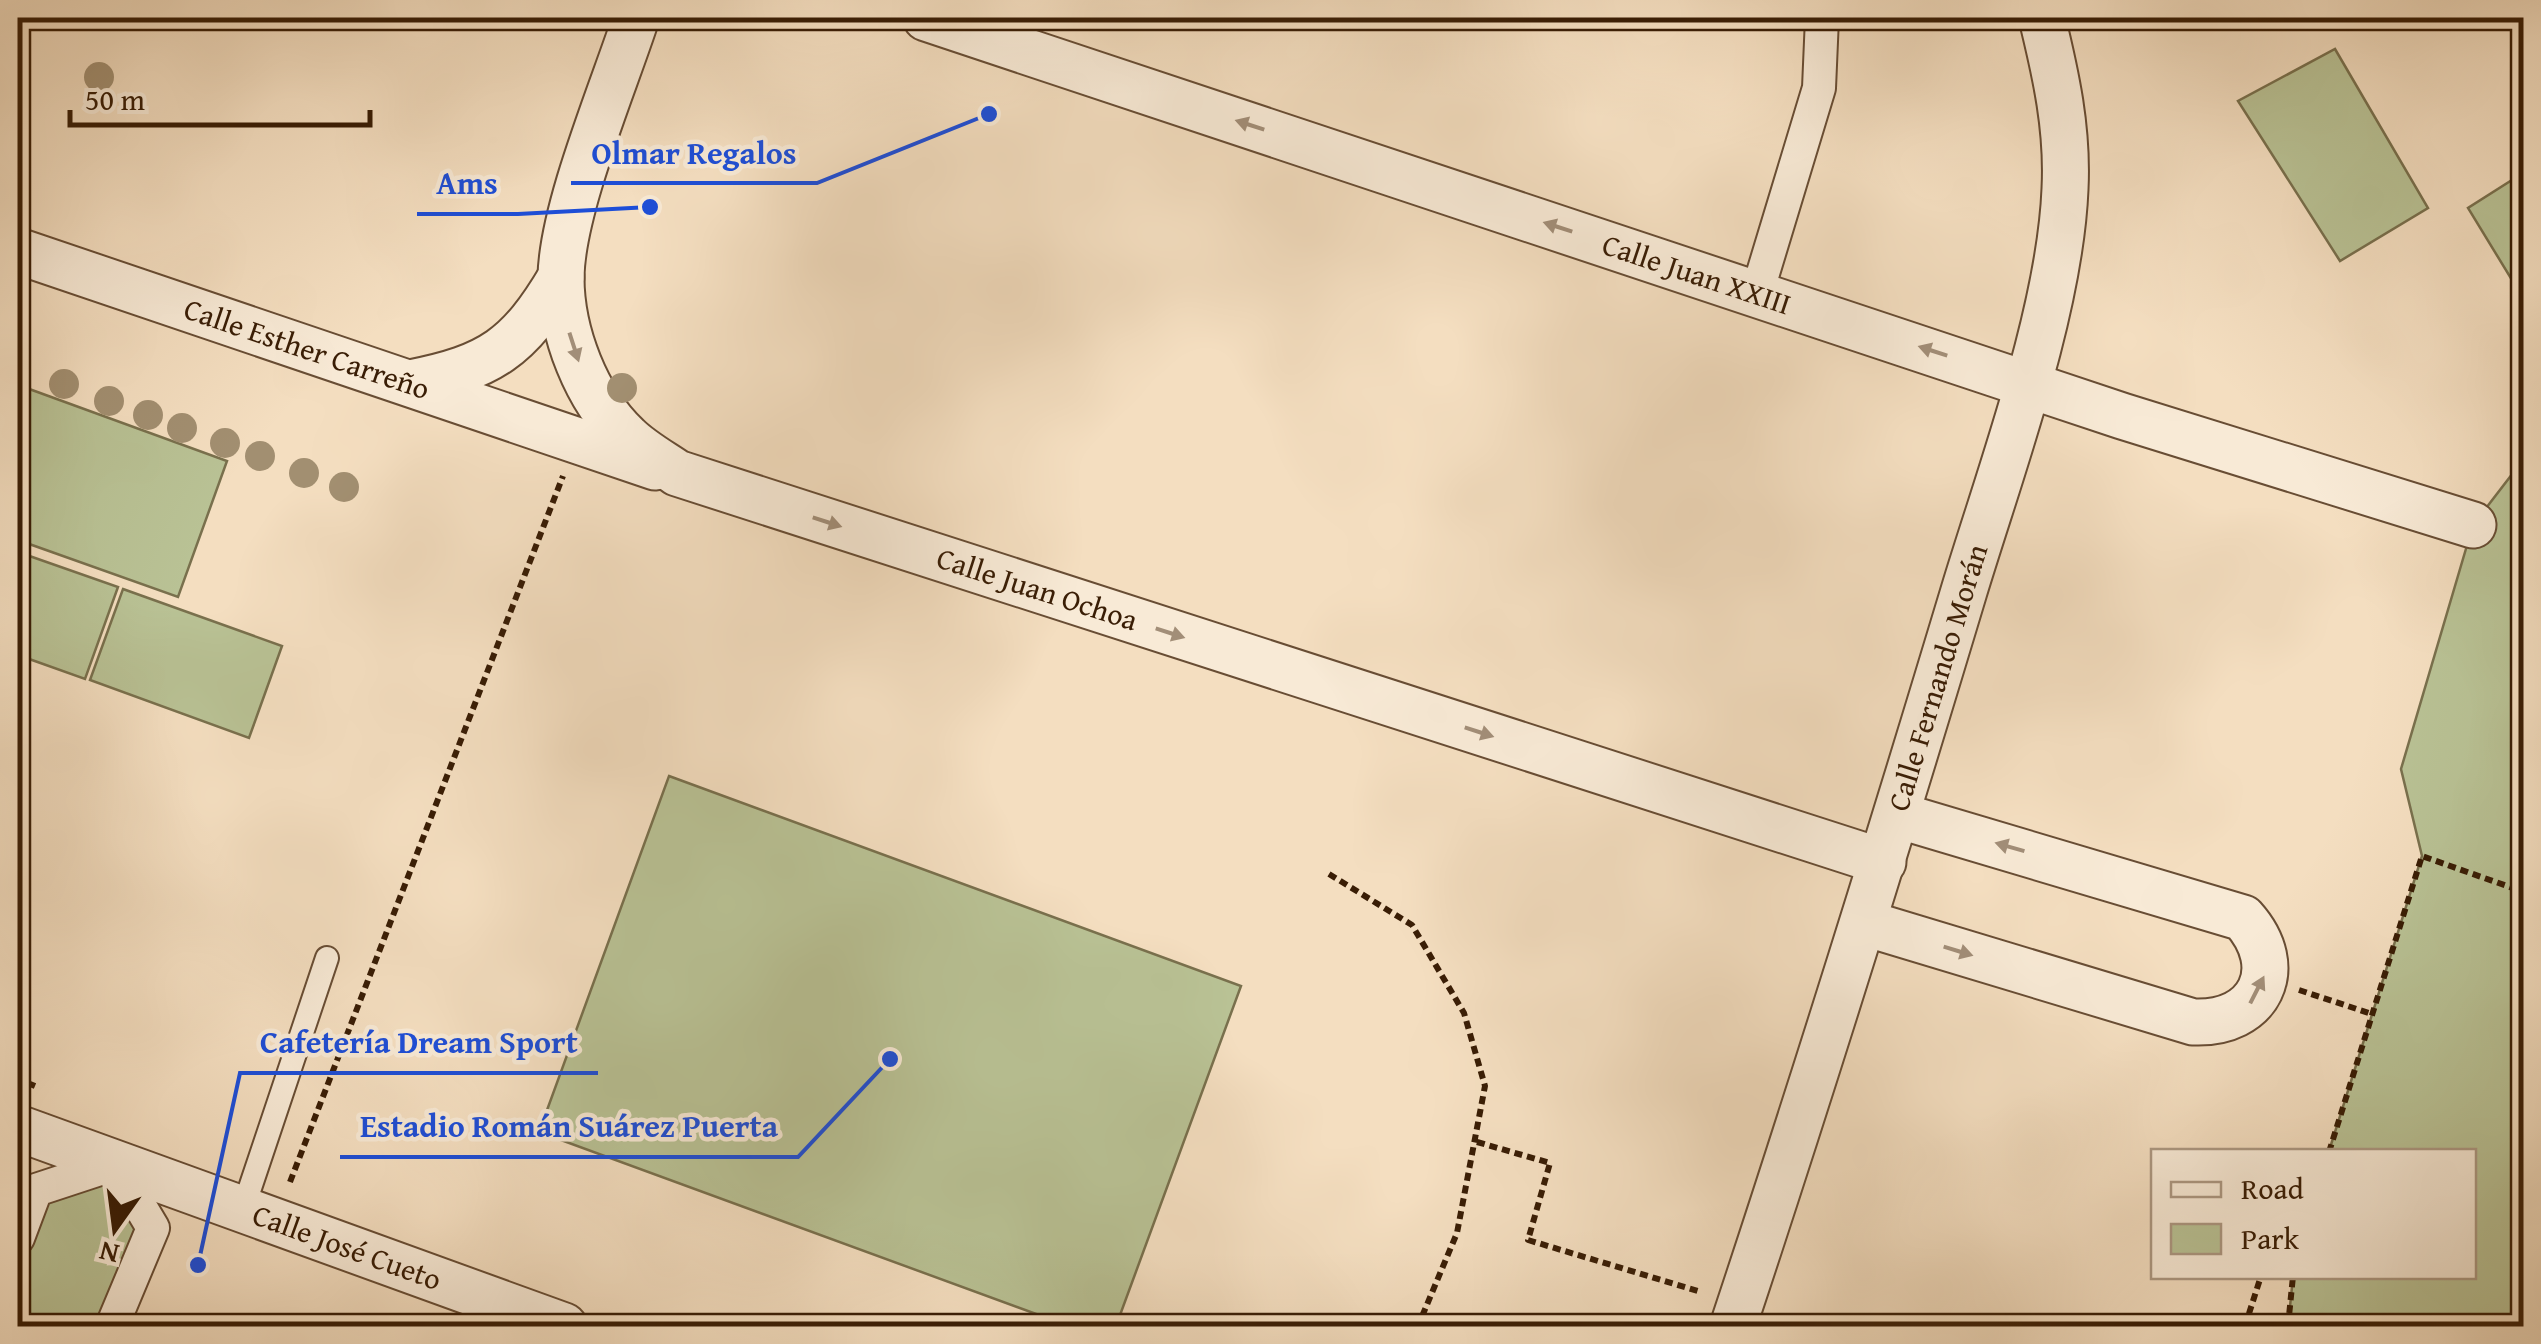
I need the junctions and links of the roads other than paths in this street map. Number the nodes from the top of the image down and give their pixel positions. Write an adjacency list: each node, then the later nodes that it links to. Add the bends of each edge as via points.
1 (636, 18): 7 (street, Calle Juan Ochoa, via 586,170)
2 (926, 18): 5 (street, Calle Juan XXIII)
3 (1822, 18): 8 (street, via 1819,88)
4 (2042, 18): 9 (street, Calle Fernando Morán, via 2062,98 2065,190)
5 (979, 26): 8 (street, Calle Juan XXIII, one-way to 5)
6 (18, 251): 10 (street, Calle Esther Carreño)
7 (561, 276): 10 (street, Calle Esther Carreño, via 512,346 457,374); 11 (street, Calle Juan Ochoa, one-way to 11, via 570,340 600,405 628,438)
8 (1757, 293): 9 (street, Calle Juan XXIII, one-way to 8)
9 (2026, 382): 12 (street, Calle Juan XXIII); 13 (street, Calle Fernando Morán)
10 (410, 384): 11 (street)
11 (677, 473): 14 (street, Calle Juan Ochoa, one-way to 14)
12 (2472, 525)
13 (1897, 815): 14 (street, Calle Fernando Morán); 15 (street, one-way to 13, via 2194,1022 2238,1016 2265,980 2266,957 2243,918)
14 (1883, 862): 15 (street, Calle Fernando Morán)
15 (1864, 923): 21 (street, Calle Fernando Morán)
16 (327, 958): 19 (lane)
17 (18, 1128): 18 (street, Calle José Cueto)
18 (115, 1164): 19 (street, Calle José Cueto); 20 (street, via 36,1190); 22 (street, via 153,1228)
19 (242, 1212): 23 (street, Calle José Cueto)
20 (18, 1238)
21 (1737, 1315)
22 (112, 1326)
23 (564, 1326)

